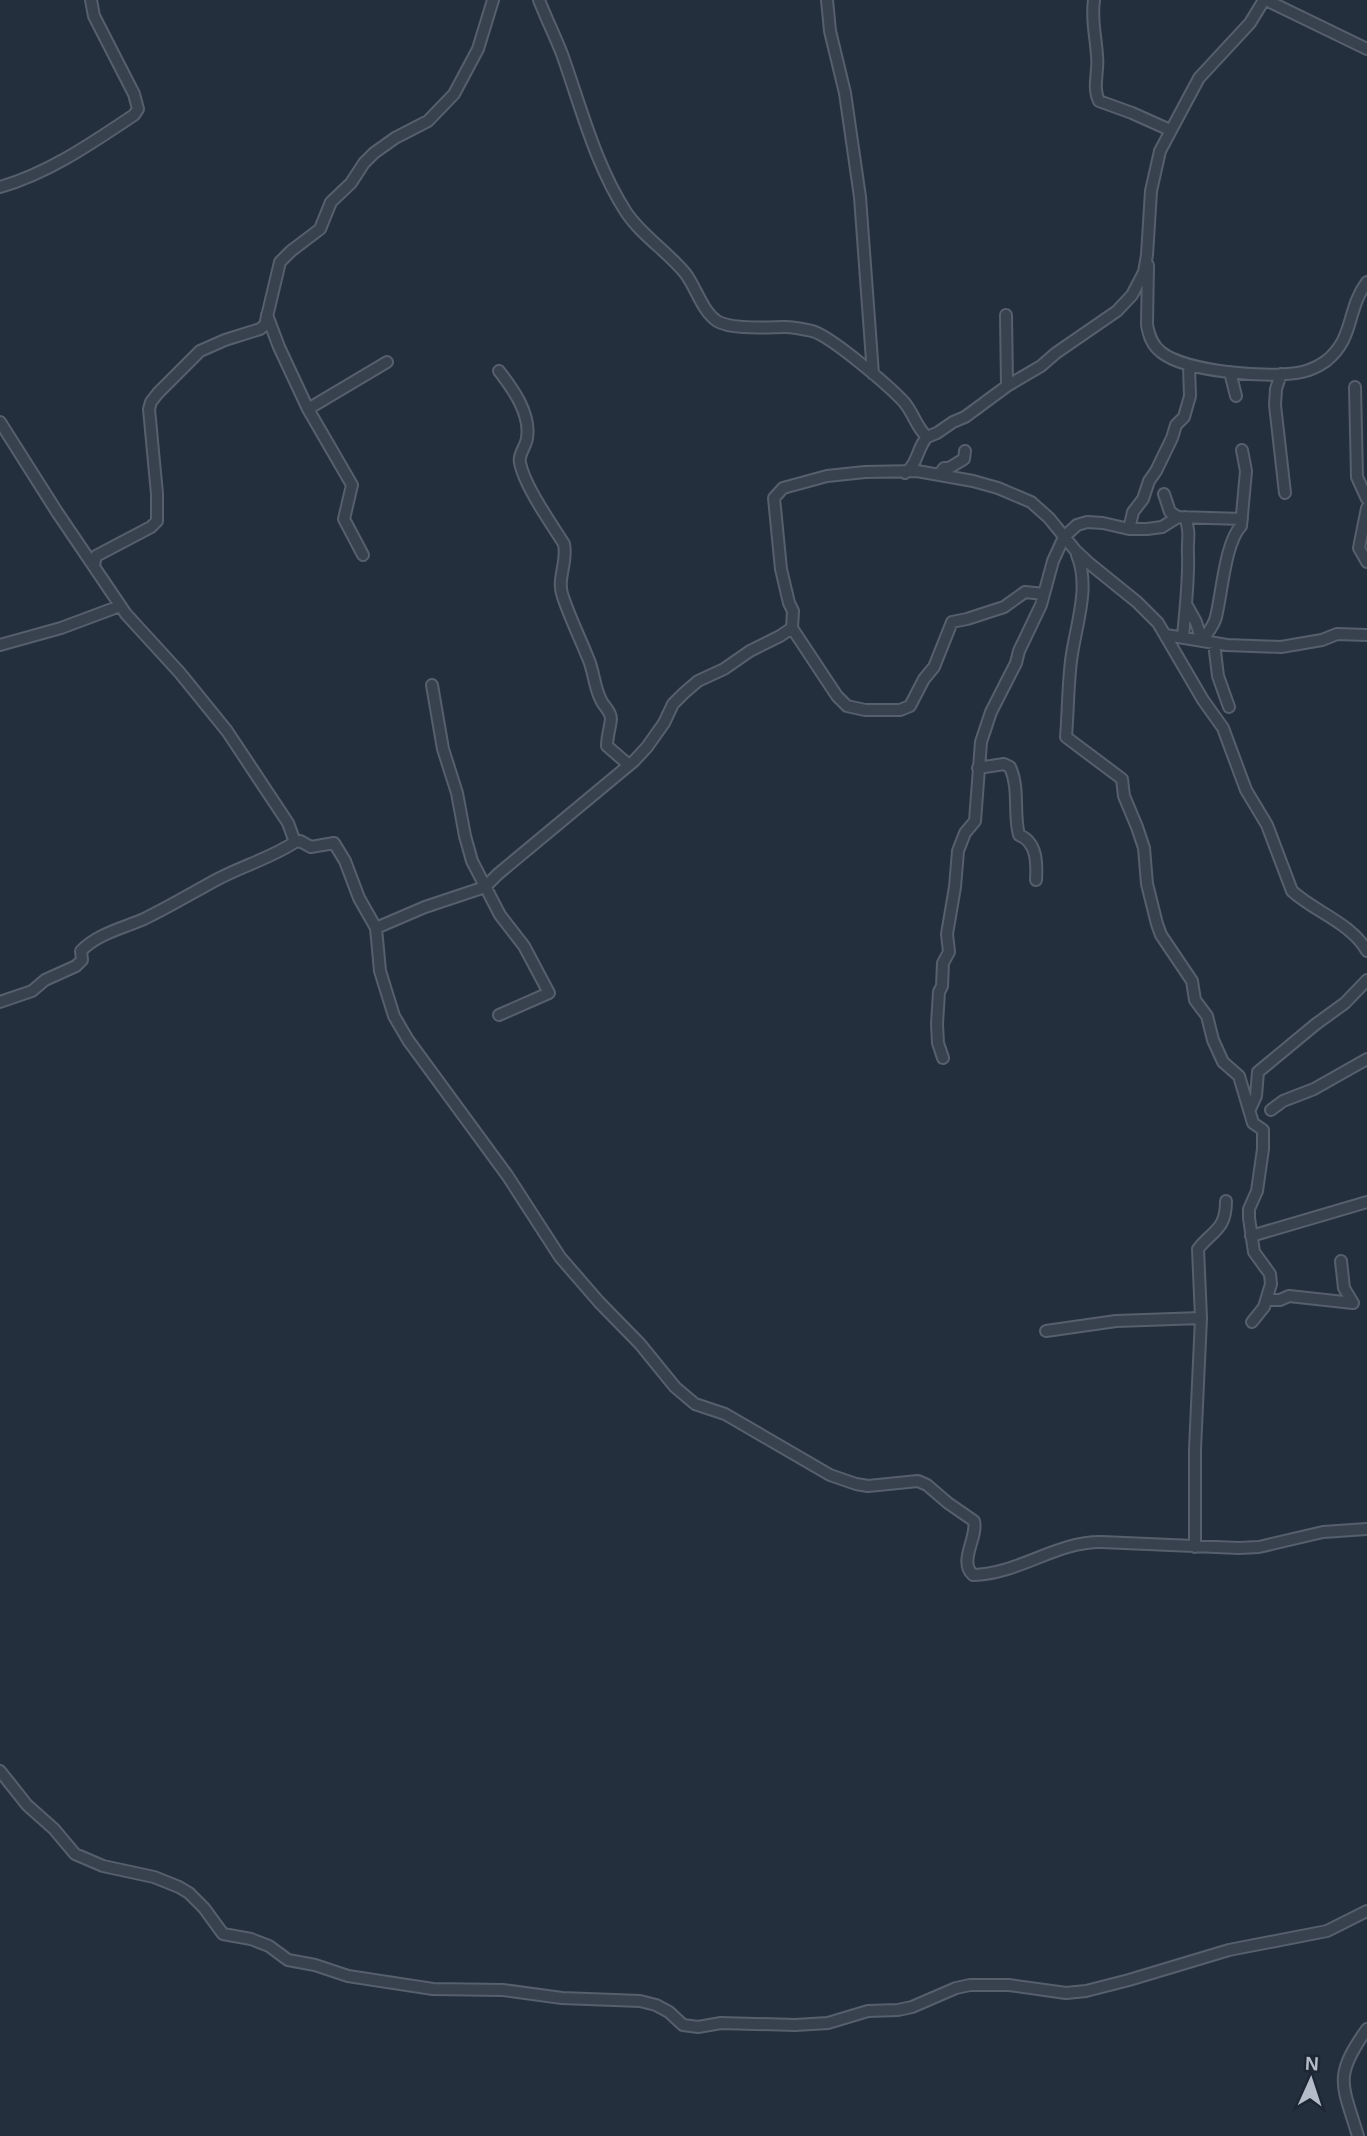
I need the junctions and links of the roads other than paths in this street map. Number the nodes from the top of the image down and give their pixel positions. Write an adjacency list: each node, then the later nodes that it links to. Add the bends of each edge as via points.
1 (91, 0): 9 (street, via 94,16 138,109 75,154)
2 (493, 0): 12 (street, via 478,49 454,94 428,121 386,144 364,163 331,202 320,229 280,262)
3 (539, 0): 18 (street, via 617,197 637,226 683,271 715,319 738,327 793,327 821,334)
4 (827, 0): 18 (street, via 860,197)
5 (1094, 0): 8 (street, via 1100,101)
6 (1265, 0): 7 (street); 8 (street, via 1199,78)
7 (1367, 49)
8 (1170, 130): 10 (street, via 1154,175)
9 (0, 187)
10 (1147, 255): 15 (street, via 1148,333 1163,354); 20 (street, via 1132,295 1117,311)
11 (1367, 282): 19 (street, via 1354,306 1347,337 1332,355 1308,371)
12 (265, 312): 23 (street); 41 (street, via 265,325 260,329 200,351 154,398 149,409 157,521 96,556)
13 (1006, 315): 20 (street)
14 (387, 362): 23 (street)
15 (1189, 366): 17 (street); 36 (street, via 1190,396 1184,417 1133,512)
16 (499, 371): 54 (street, via 527,418 527,442 519,456 526,480 564,544 562,596 611,718 607,747)
17 (1230, 372): 19 (street); 22 (street)
18 (873, 374): 25 (street, via 904,402)
19 (1281, 374): 30 (street, via 1275,404)
20 (1007, 386): 25 (street)
21 (1355, 387): 32 (street, via 1357,477)
22 (1236, 396)
23 (308, 409): 39 (street, via 352,485 345,519)
24 (0, 422): 41 (street)
25 (927, 437): 28 (street)
26 (1241, 450): 35 (street, via 1246,471)
27 (965, 451): 29 (street, via 964,458)
28 (905, 473): 29 (street); 45 (street, via 827,476 776,494 776,529 793,611)
29 (939, 475): 37 (street, via 1021,497 1041,510)
30 (1285, 493)
31 (1164, 494): 34 (street, via 1170,512)
32 (1367, 499)
33 (1367, 508): 40 (street, via 1359,548)
34 (1182, 517): 35 (street); 36 (street, via 1162,527); 43 (street, via 1190,532)
35 (1242, 519): 49 (street, via 1215,621)
36 (1129, 529): 37 (street, via 1087,522)
37 (1064, 537): 38 (street); 42 (street)
38 (1075, 550): 46 (street, via 1149,612); 66 (street, via 1083,568 1082,594 1066,737 1122,779 1138,827 1161,935 1192,981 1195,1000 1207,1016 1213,1040 1223,1062 1239,1076)
39 (363, 555)
40 (1367, 562)
41 (94, 565): 44 (street)
42 (1044, 594): 45 (street, via 1025,592 1004,607 952,622 934,667 910,706 900,710 847,706); 55 (street, via 991,712)
43 (1186, 604): 48 (street); 49 (street)
44 (120, 606): 51 (street); 56 (street, via 227,731 288,823)
45 (792, 628): 54 (street, via 698,681 673,704 647,747)
46 (1166, 635): 48 (street); 60 (street, via 1223,728 1292,891)
47 (1367, 635): 50 (street, via 1337,634 1281,647)
48 (1183, 638): 49 (street)
49 (1202, 641): 50 (street)
50 (1214, 643): 53 (street, via 1218,676)
51 (0, 645)
52 (432, 685): 58 (street, via 465,836)
53 (1229, 706)
54 (629, 765): 58 (street)
55 (978, 768): 57 (street, via 1010,767 1017,800 1016,827 1032,848); 64 (street, via 975,821 958,851 947,933 949,952 939,992 938,1043)
56 (295, 842): 59 (street, via 312,847 334,843); 62 (street, via 100,937 84,947 76,966)
57 (1036, 880)
58 (485, 887): 59 (street); 63 (street, via 549,993)
59 (376, 928): 77 (street, via 380,971 394,1016 408,1040 560,1257 684,1396 851,1482 868,1486 914,1480 927,1485 974,1521 968,1566 973,1575 1081,1543)
60 (1366, 948)
61 (1367, 980): 66 (street, via 1258,1072)
62 (0, 1002)
63 (499, 1015)
64 (943, 1058)
65 (1367, 1059): 67 (street)
66 (1250, 1109): 70 (street, via 1253,1123 1263,1129 1257,1191 1249,1209)
67 (1271, 1110)
68 (1226, 1201): 73 (street, via 1221,1226 1198,1249)
69 (1367, 1202): 70 (street)
70 (1251, 1236): 72 (street, via 1254,1252 1270,1274)
71 (1342, 1261): 72 (street, via 1344,1287 1353,1303 1289,1296)
72 (1267, 1300): 74 (street)
73 (1201, 1318): 75 (street, via 1116,1321); 77 (street)
74 (1252, 1322)
75 (1046, 1331)
76 (1367, 1529): 77 (street, via 1324,1532 1259,1547)
77 (1195, 1547)
78 (0, 1771): 79 (street, via 75,1854 171,1883 196,1900 223,1934 261,1942 288,1960 396,1985 640,2001 656,2005 690,2027 748,2022 828,2024 868,2011 912,2007 970,1985 1086,1991 1229,1950 1327,1931)
79 (1367, 1911)
80 (1367, 2029): 81 (street, via 1343,2072)
81 (1358, 2136)

